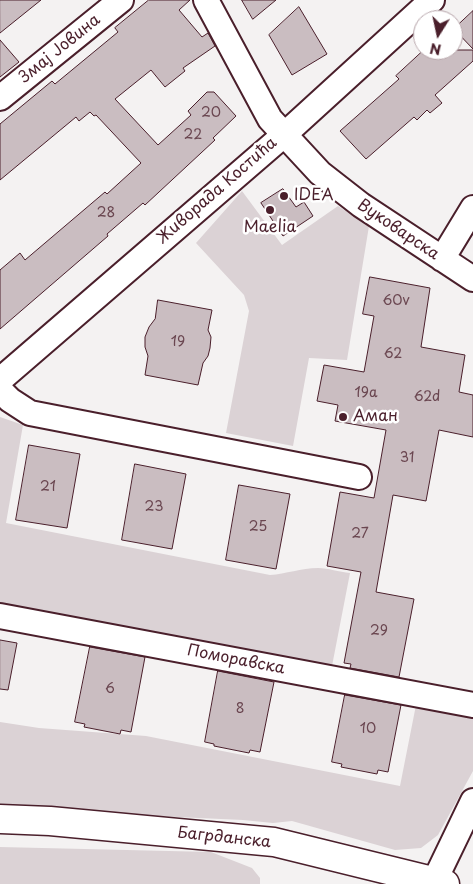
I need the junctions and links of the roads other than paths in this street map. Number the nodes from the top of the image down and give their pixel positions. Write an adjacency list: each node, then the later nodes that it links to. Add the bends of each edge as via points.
1 (121, 0): 4 (street, Змај Јовина)
2 (206, 0): 5 (street, Вуковарска, via 270,119)
3 (432, 0): 5 (street, Живорада Костића)
4 (0, 98)
5 (285, 134): 7 (street, Вуковарска, via 320,172 361,205); 9 (street, Живорада Костића)
6 (473, 208): 7 (street)
7 (442, 259): 8 (street, Вуковарска)
8 (473, 279)
9 (0, 380)
10 (0, 390): 11 (street, via 30,413)
11 (359, 477)
12 (0, 616): 13 (street, Поморавска)
13 (473, 705)
14 (473, 801): 16 (street)
15 (0, 819): 16 (main road, Багрданска, via 274,842)
16 (437, 883)

